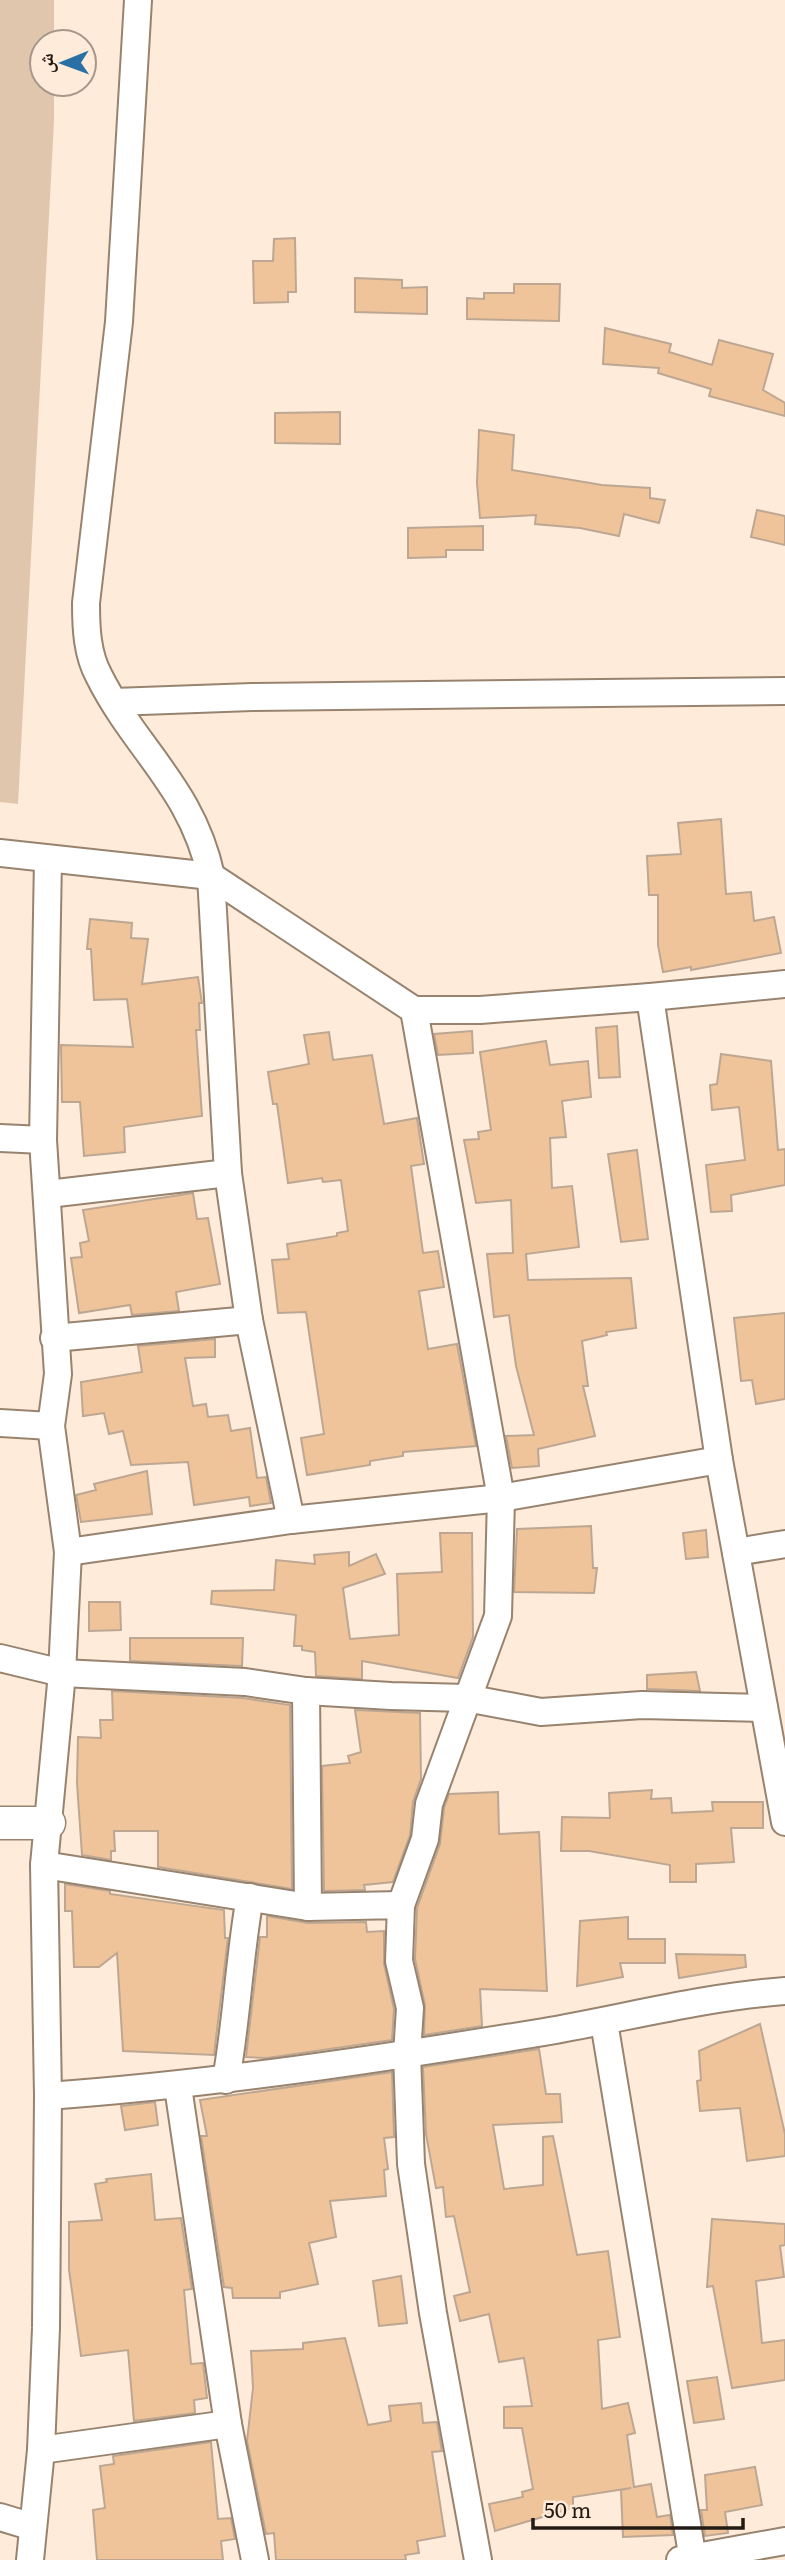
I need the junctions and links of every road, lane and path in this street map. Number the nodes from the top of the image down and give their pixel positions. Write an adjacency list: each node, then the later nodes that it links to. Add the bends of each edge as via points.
1 (138, 0): 3 (street, via 119,322 86,603 87,636 97,675)
2 (785, 691): 3 (street)
3 (114, 702): 6 (street, via 165,771 197,825)
4 (5, 848): 5 (street)
5 (48, 859): 6 (street); 11 (street)
6 (211, 876): 9 (street); 12 (street)
7 (785, 984): 8 (street)
8 (650, 996): 9 (street, via 480,1010); 18 (street)
9 (414, 1010): 19 (street)
10 (0, 1138): 11 (street)
11 (43, 1140): 13 (street)
12 (228, 1174): 13 (street); 14 (street)
13 (48, 1194): 15 (street)
14 (249, 1320): 15 (street); 20 (street)
15 (54, 1338): 17 (street, via 58,1374)
16 (0, 1423): 17 (street)
17 (51, 1426): 22 (street)
18 (719, 1460): 19 (street); 23 (street)
19 (501, 1497): 20 (street); 27 (street, via 498,1616)
20 (291, 1520): 22 (street)
21 (785, 1544): 23 (street)
22 (68, 1552): 25 (street)
23 (736, 1552): 28 (street)
24 (0, 1658): 25 (street)
25 (62, 1672): 26 (street, via 245,1682); 31 (street)
26 (306, 1691): 27 (street); 35 (street)
27 (466, 1698): 28 (street, via 541,1712 642,1705); 34 (street, via 429,1804 425,1839)
28 (764, 1708): 29 (street)
29 (785, 1822)
30 (0, 1823): 31 (street)
31 (49, 1823): 32 (street)
32 (44, 1866): 33 (street); 41 (street)
33 (250, 1897): 35 (street); 39 (street)
34 (401, 1905): 35 (street); 38 (street, via 399,1961 410,2008)
35 (308, 1907)
36 (785, 1991): 37 (street, via 682,2004)
37 (604, 2022): 38 (street); 47 (street)
38 (407, 2054): 39 (street); 50 (street, via 411,2164)
39 (226, 2080): 40 (street)
40 (178, 2087): 41 (street); 42 (street)
41 (48, 2096): 43 (street)
42 (228, 2424): 43 (street); 49 (street)
43 (41, 2450): 45 (street)
44 (0, 2517): 45 (street)
45 (33, 2527): 48 (street)
46 (785, 2541): 47 (street)
47 (688, 2559)
48 (30, 2560)
49 (255, 2560)
50 (478, 2560)

